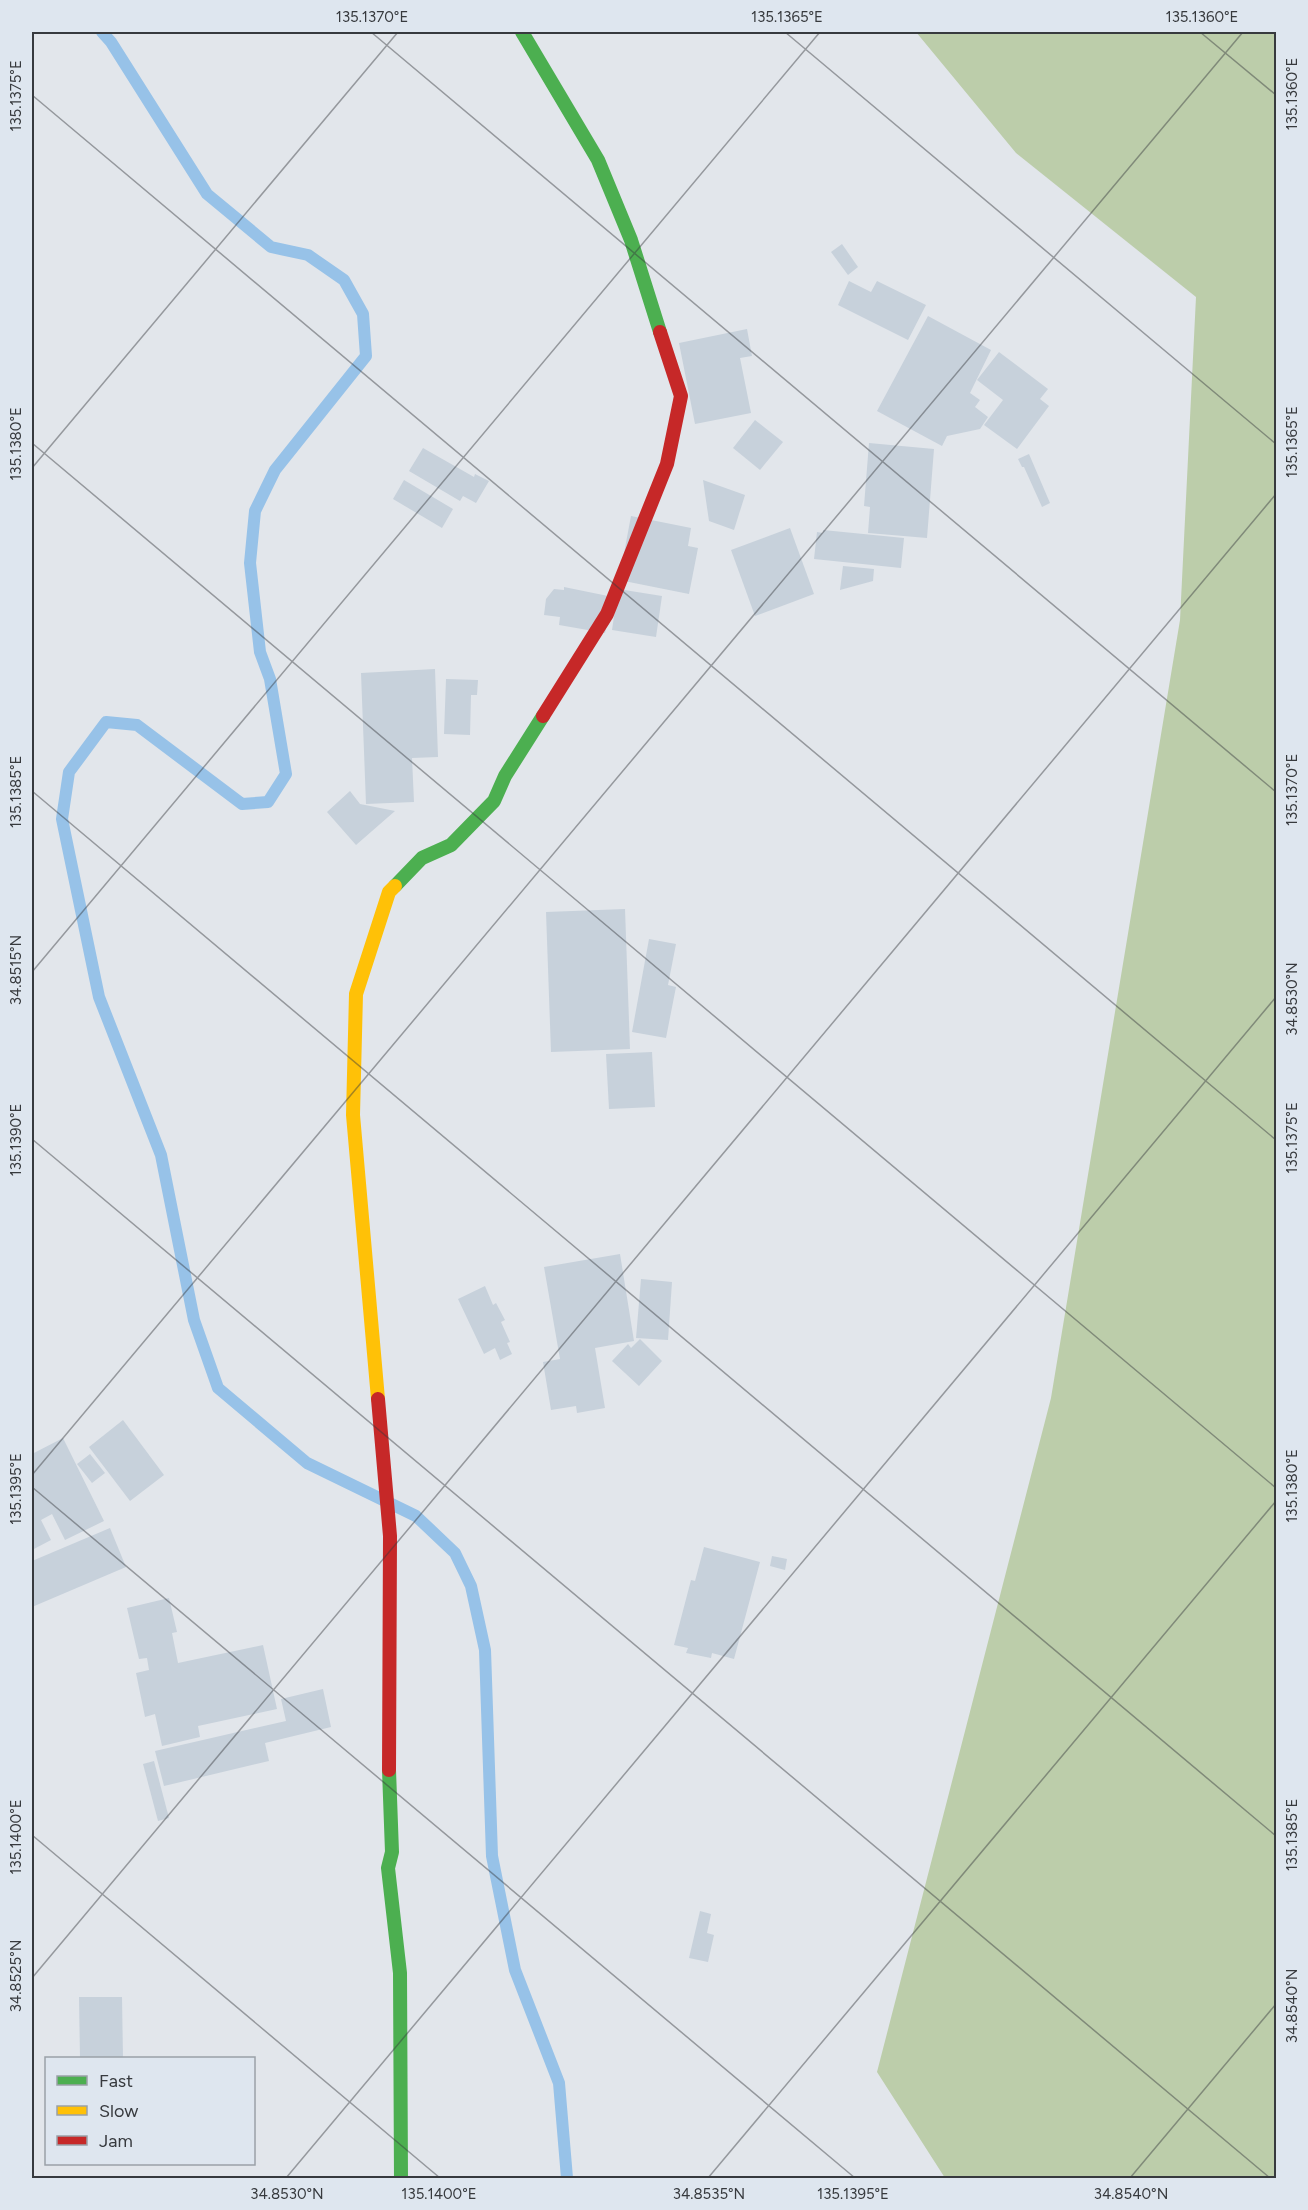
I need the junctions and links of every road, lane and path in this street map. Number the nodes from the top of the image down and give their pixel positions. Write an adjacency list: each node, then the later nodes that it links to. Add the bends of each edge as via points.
1 (522, 32): 2 (street, via 598,160 631,240 681,396 667,464 607,614 505,776 494,801 451,845 422,858 388,892 356,994 353,1115 390,1536 388,1749 392,1852 388,1868 400,1973)
2 (401, 2178)

